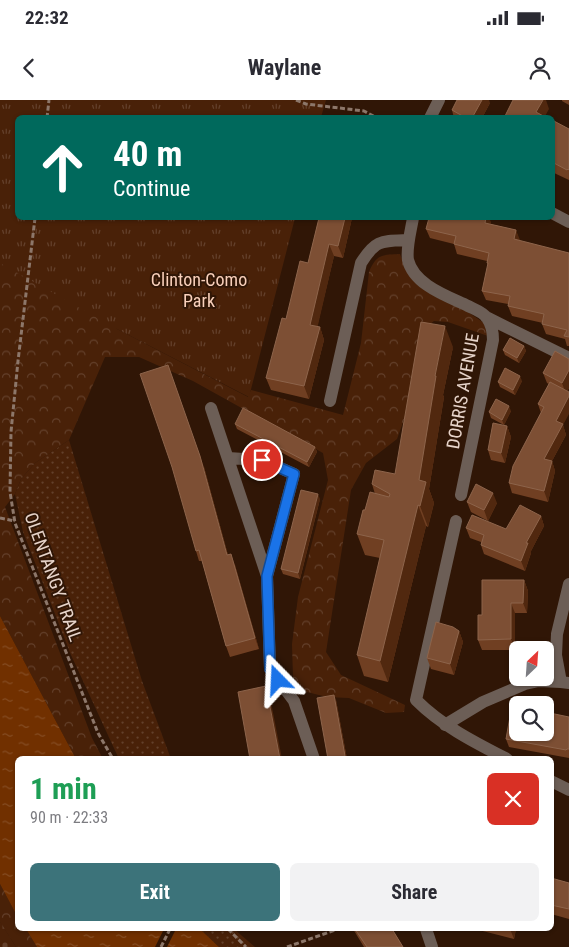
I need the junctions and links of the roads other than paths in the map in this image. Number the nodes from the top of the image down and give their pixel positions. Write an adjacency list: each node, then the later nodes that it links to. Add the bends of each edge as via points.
1 (439, 100): 2 (street)
2 (432, 115)
3 (555, 215): 5 (street)
4 (413, 220): 6 (street, DORRIS AVENUE)
5 (569, 222)
6 (409, 240): 7 (street, DORRIS AVENUE, via 408,259 414,273 432,289); 9 (street, via 376,244 361,263)
7 (486, 317): 8 (street); 12 (street, DORRIS AVENUE, via 492,328 493,340)
8 (569, 358)
9 (330, 401)
10 (211, 408): 11 (street)
11 (228, 458): 14 (street); 14 (street, via 262,460 294,474)
12 (461, 495)
13 (456, 521): 17 (street, via 416,700)
14 (267, 576): 18 (street, via 270,669 294,702)
15 (569, 584): 16 (street, via 556,655)
16 (565, 682): 17 (street, via 524,684 483,702)
17 (445, 725): 19 (street)
18 (313, 756)
19 (501, 756)
20 (554, 782): 21 (street)
21 (569, 790)
22 (427, 931): 23 (street)
23 (432, 947)

